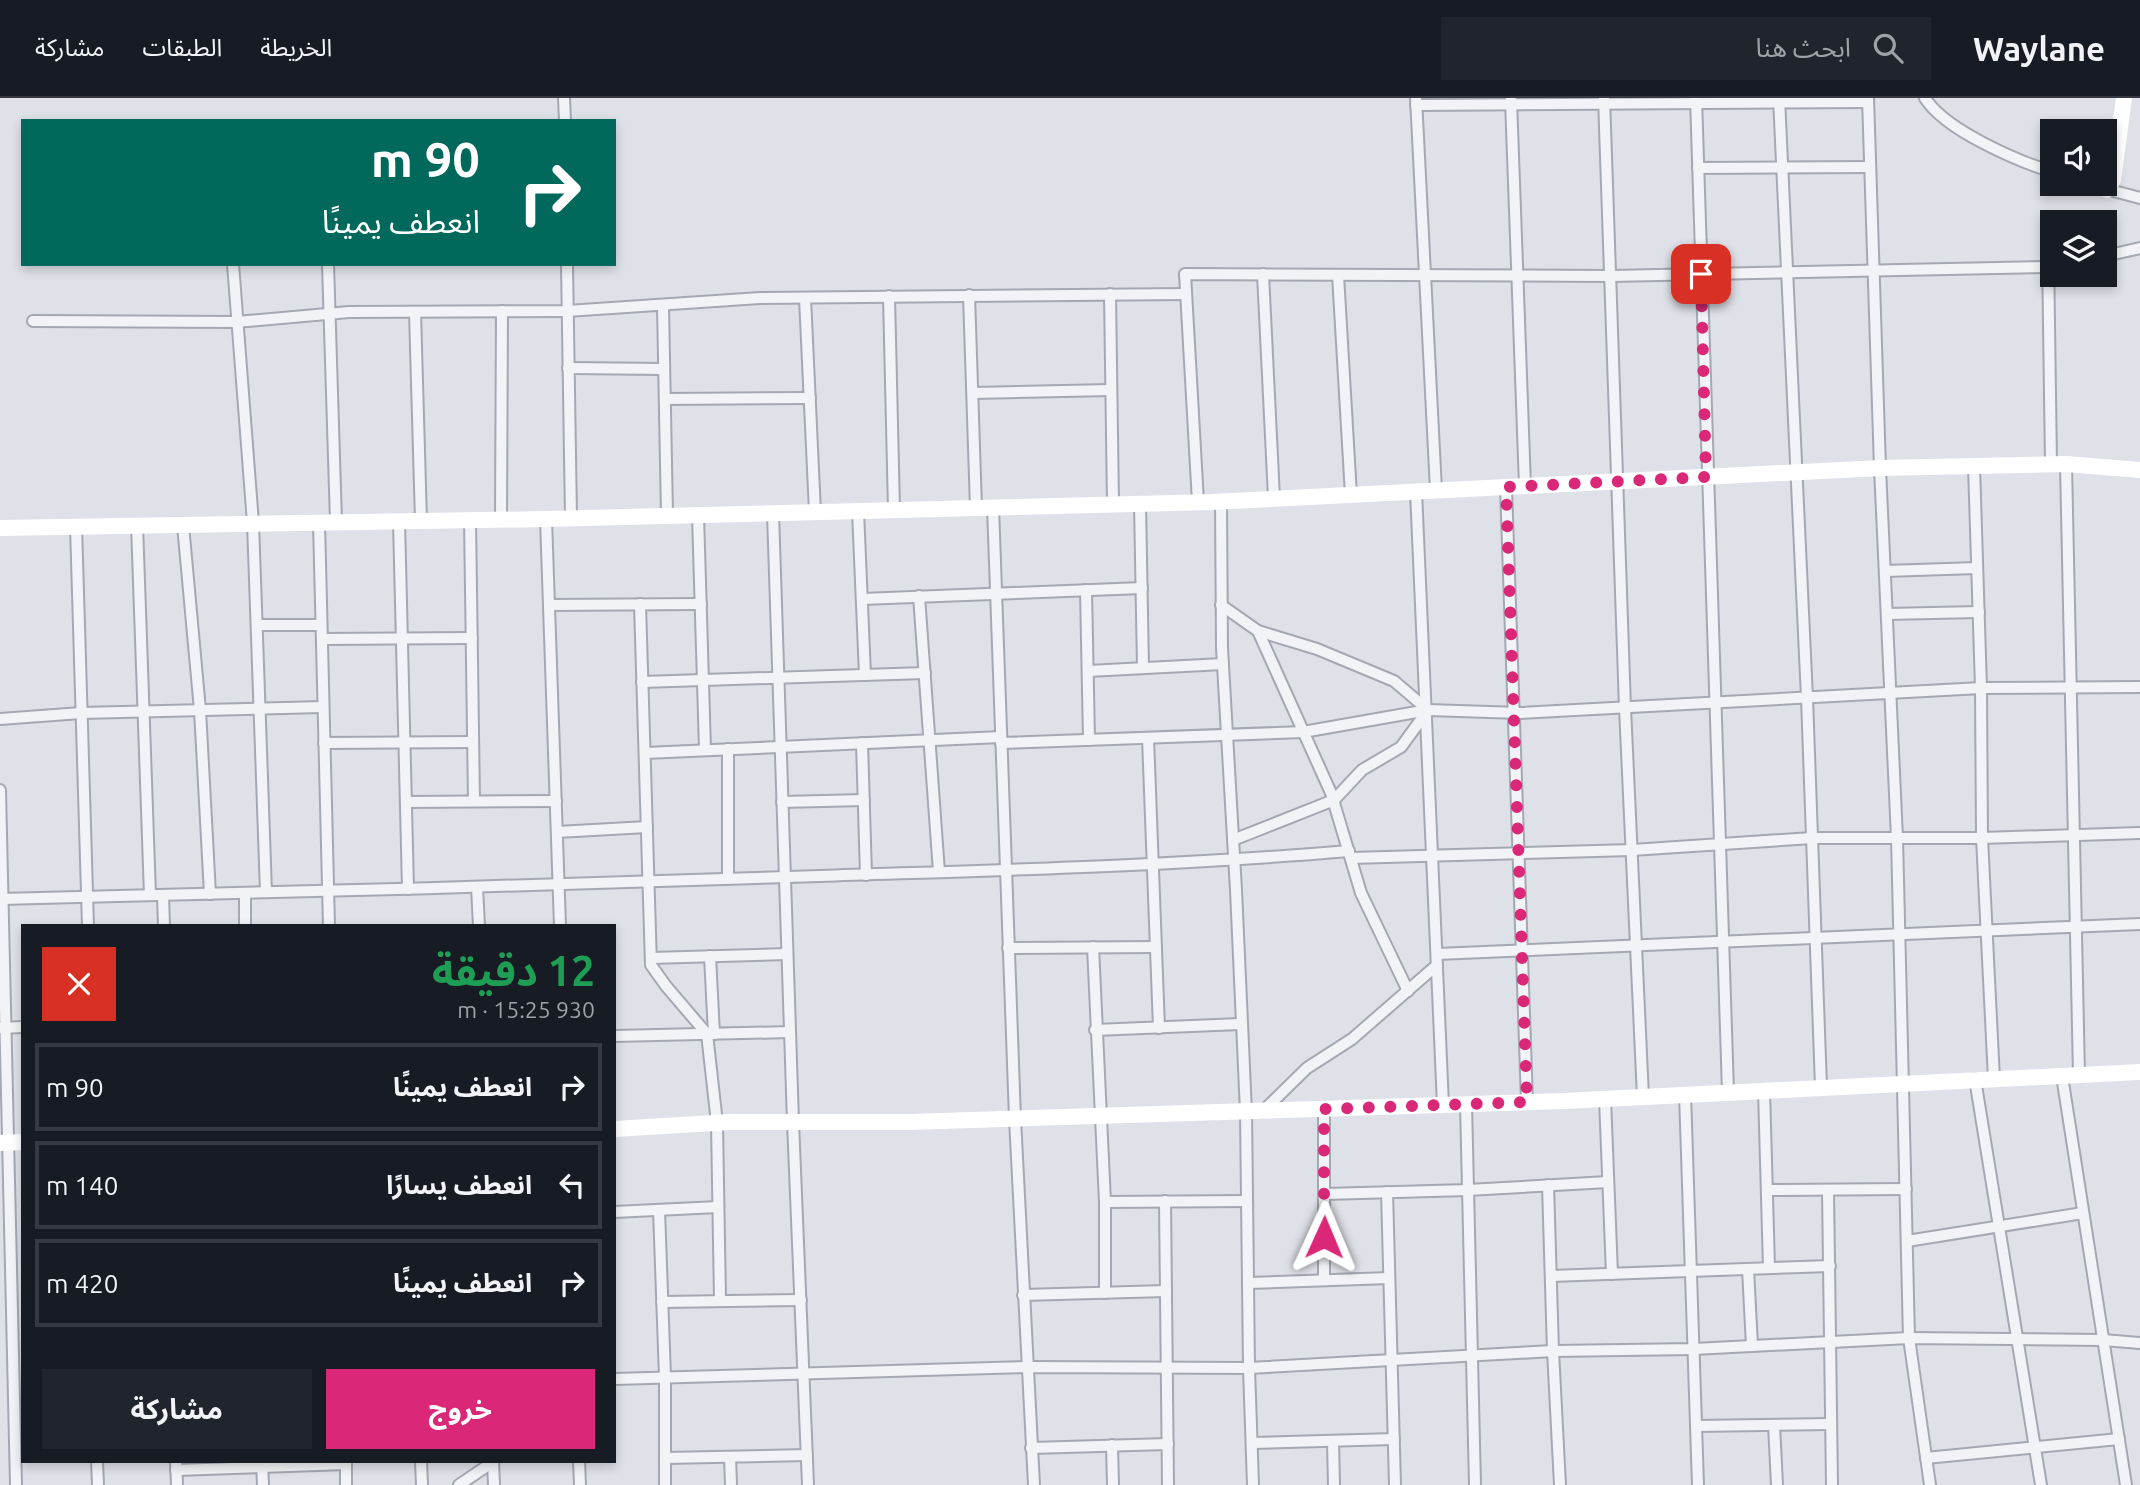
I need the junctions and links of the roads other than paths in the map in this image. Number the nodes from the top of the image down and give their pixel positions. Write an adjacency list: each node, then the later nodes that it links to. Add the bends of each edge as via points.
1 (564, 98): 10 (street)
2 (1925, 98): 15 (street, via 1954,127)
3 (2124, 98): 11 (main road)
4 (1779, 100): 5 (street); 8 (street); 12 (street)
5 (1868, 100): 13 (street)
6 (1511, 101): 7 (street); 9 (street); 30 (street)
7 (1604, 101): 8 (street); 31 (street)
8 (1696, 101): 14 (street)
9 (1416, 102): 29 (street)
10 (565, 119)
11 (2117, 150)
12 (1782, 167): 13 (street); 14 (street); 25 (street)
13 (1870, 167): 24 (street)
14 (1698, 168): 27 (street)
15 (2040, 168)
16 (2117, 192): 17 (street)
17 (2140, 198)
18 (2140, 248): 19 (street)
19 (2117, 253)
20 (233, 266): 44 (street)
21 (328, 266): 42 (street)
22 (567, 266): 41 (street)
23 (2040, 268): 24 (street)
24 (1873, 270): 25 (street); 53 (street)
25 (1787, 272): 27 (street); 55 (street)
26 (1263, 274): 28 (street); 34 (street, via 1185,274); 63 (street)
27 (1701, 274): 31 (street); 56 (street)
28 (1338, 275): 29 (street); 62 (street)
29 (1425, 275): 30 (street); 60 (street)
30 (1517, 275): 31 (street); 58 (street)
31 (1610, 276): 57 (street)
32 (2051, 287): 51 (street)
33 (1110, 294): 34 (street); 35 (street); 47 (street)
34 (1186, 294): 65 (street)
35 (970, 295): 36 (street); 48 (street)
36 (889, 296): 37 (street); 69 (street)
37 (806, 298): 38 (street); 49 (street)
38 (663, 306): 41 (street); 46 (street)
39 (415, 312): 40 (street); 42 (street); 80 (street)
40 (502, 312): 41 (street); 76 (street)
41 (568, 312): 45 (street)
42 (329, 314): 44 (street); 82 (street)
43 (33, 321): 44 (street)
44 (236, 323): 83 (street)
45 (568, 368): 46 (street); 75 (street)
46 (664, 369): 50 (street)
47 (1111, 390): 48 (street); 67 (street)
48 (972, 393): 68 (street)
49 (810, 398): 50 (street); 71 (street)
50 (665, 399): 73 (street)
51 (2059, 464): 52 (main road); 54 (main road); 115 (street)
52 (1974, 466): 53 (main road); 88 (street)
53 (1880, 468): 55 (main road); 89 (street)
54 (2140, 470)
55 (1796, 472): 56 (main road); 119 (street)
56 (1706, 477): 57 (main road); 120 (street)
57 (1618, 481): 58 (main road); 123 (street)
58 (1525, 486): 59 (main road)
59 (1506, 487): 60 (main road); 128 (street)
60 (1436, 490): 61 (main road)
61 (1416, 491): 62 (main road); 125 (street)
62 (1351, 495): 63 (main road)
63 (1274, 498): 64 (main road)
64 (1221, 501): 65 (main road); 98 (street)
65 (1198, 502): 66 (main road)
66 (1140, 503): 67 (main road); 90 (street)
67 (1113, 504): 68 (main road)
68 (984, 507): 69 (main road); 92 (street)
69 (894, 510): 70 (main road)
70 (858, 511): 71 (main road); 94 (street)
71 (814, 512): 72 (main road)
72 (773, 513): 74 (main road); 112 (street)
73 (667, 515): 74 (main road); 75 (main road)
74 (698, 515): 96 (street)
75 (571, 518): 77 (main road)
76 (501, 519): 77 (main road); 78 (main road)
77 (545, 519): 97 (street)
78 (470, 520): 80 (main road); 104 (street)
79 (399, 521): 80 (main road); 82 (main road); 106 (street)
80 (421, 521)
81 (319, 522): 82 (main road); 83 (main road); 102 (street)
82 (336, 522)
83 (253, 523): 84 (main road); 101 (street)
84 (183, 525): 86 (main road); 124 (street)
85 (76, 526): 86 (main road); 87 (main road); 127 (street)
86 (137, 526): 126 (street)
87 (0, 528)
88 (1977, 568): 89 (street); 99 (street)
89 (1885, 572): 100 (street)
90 (1142, 588): 91 (street); 108 (street)
91 (1086, 590): 92 (street); 109 (street)
92 (996, 593): 93 (street); 133 (street)
93 (919, 596): 94 (street); 110 (street)
94 (862, 599): 111 (street)
95 (640, 604): 96 (street); 97 (street); 114 (street)
96 (701, 604): 113 (street)
97 (549, 605): 147 (street)
98 (1222, 605): 103 (street); 107 (street)
99 (1979, 612): 100 (street); 117 (street)
100 (1887, 614): 118 (street)
101 (257, 625): 102 (street); 122 (street)
102 (321, 625): 105 (street)
103 (1258, 631): 125 (street, via 1394,681); 130 (street)
104 (472, 638): 106 (street); 135 (street)
105 (322, 639): 106 (street); 121 (street)
106 (402, 639): 137 (street)
107 (1223, 664): 108 (street); 131 (street)
108 (1143, 668): 109 (street)
109 (1088, 671): 134 (street)
110 (925, 673): 111 (street); 136 (street)
111 (865, 675): 112 (street)
112 (778, 678): 113 (street); 140 (street)
113 (703, 680): 114 (street); 142 (street)
114 (642, 682): 143 (street)
115 (2072, 687): 116 (street); 117 (street); 154 (street)
116 (2140, 687)
117 (1981, 688): 118 (street); 157 (street)
118 (1891, 693): 119 (street); 156 (street)
119 (1807, 698): 120 (street); 155 (street)
120 (1716, 703): 123 (street); 159 (street)
121 (323, 707): 122 (street); 138 (street)
122 (260, 708): 124 (street); 176 (street)
123 (1625, 708): 128 (street); 160 (street)
124 (200, 710): 126 (street); 178 (street)
125 (1428, 710): 128 (street); 130 (street); 146 (street, via 1401,747 1362,770); 163 (street)
126 (144, 712): 127 (street); 179 (street)
127 (81, 713): 129 (street); 181 (street)
128 (1514, 713): 161 (street)
129 (0, 719)
130 (1304, 732): 131 (street); 146 (street)
131 (1227, 735): 132 (street); 158 (street)
132 (1148, 738): 134 (street); 165 (street)
133 (1001, 740): 134 (street); 136 (street); 166 (street)
134 (1089, 740)
135 (473, 741): 137 (street); 149 (street)
136 (930, 741): 139 (street); 167 (street)
137 (405, 742): 138 (street); 148 (street)
138 (324, 743): 175 (street)
139 (862, 743): 140 (street); 145 (street)
140 (780, 747): 141 (street); 150 (street)
141 (728, 749): 142 (street); 170 (street)
142 (705, 750): 143 (street)
143 (645, 753): 151 (street)
144 (0, 790): 182 (street)
145 (864, 800): 150 (street); 168 (street)
146 (1334, 800): 158 (street); 162 (street)
147 (556, 801): 149 (street); 152 (street)
148 (406, 802): 149 (street); 174 (street)
149 (474, 802)
150 (782, 802): 169 (street)
151 (647, 827): 152 (street); 171 (street)
152 (557, 832): 172 (street)
153 (2140, 832): 154 (street)
154 (2075, 835): 157 (street); 190 (street)
155 (1812, 838): 156 (street); 159 (street); 193 (street)
156 (1897, 838): 157 (street); 192 (street)
157 (1982, 838): 191 (street)
158 (1233, 840): 164 (street)
159 (1721, 844): 160 (street); 194 (street)
160 (1632, 850): 161 (street); 195 (street)
161 (1519, 854): 163 (street); 199 (street)
162 (1350, 855): 163 (street); 164 (street); 204 (street, via 1361,893)
163 (1431, 857): 203 (street)
164 (1235, 861): 165 (street); 205 (street)
165 (1153, 864): 166 (street); 197 (street)
166 (1006, 870): 167 (street); 198 (street)
167 (939, 872): 168 (street)
168 (866, 875): 169 (street)
169 (785, 878): 170 (street); 200 (street)
170 (728, 879): 171 (street)
171 (649, 882): 172 (street); 202 (street)
172 (559, 885): 173 (street); 188 (street)
173 (477, 887): 174 (street); 187 (street)
174 (408, 889): 175 (street)
175 (328, 891): 176 (street); 186 (street)
176 (266, 892): 177 (street)
177 (245, 893): 178 (street); 185 (street)
178 (210, 894): 180 (street)
179 (150, 895): 180 (street); 181 (street)
180 (163, 895): 184 (street)
181 (87, 897): 182 (street); 183 (street)
182 (1, 899): 207 (street)
183 (88, 924)
184 (164, 924)
185 (246, 924)
186 (329, 924)
187 (479, 924)
188 (560, 924)
189 (2140, 924): 190 (street)
190 (2076, 927): 191 (street); 214 (street)
191 (1987, 931): 192 (street); 217 (street)
192 (1900, 934): 193 (street); 218 (street)
193 (1815, 938): 194 (street); 219 (street)
194 (1724, 942): 195 (street); 221 (street)
195 (1636, 945): 199 (street); 223 (street)
196 (1093, 947): 197 (street); 198 (street); 209 (street)
197 (1156, 947): 208 (street)
198 (1009, 948): 231 (street)
199 (1522, 950): 203 (street); 225 (street)
200 (787, 954): 201 (street); 210 (street)
201 (710, 956): 202 (street); 211 (street)
202 (651, 958): 211 (street, via 666,986)
203 (1437, 960): 204 (street); 227 (street)
204 (1408, 991): 229 (street)
205 (1240, 1024): 208 (street); 229 (street)
206 (21, 1027): 207 (street)
207 (3, 1028): 235 (street)
208 (1160, 1028): 209 (street)
209 (1095, 1030): 230 (street)
210 (790, 1032): 211 (street); 232 (street)
211 (711, 1034): 212 (street); 233 (street)
212 (616, 1036)
213 (2140, 1072): 214 (main road)
214 (2079, 1075): 215 (main road)
215 (2062, 1076): 217 (main road); 250 (street)
216 (1975, 1079): 217 (main road); 218 (main road); 251 (street)
217 (1994, 1079)
218 (1904, 1083): 219 (main road); 238 (street)
219 (1821, 1087): 220 (main road)
220 (1764, 1090): 221 (main road); 240 (street)
221 (1728, 1092): 222 (main road)
222 (1685, 1094): 223 (main road); 256 (street)
223 (1643, 1097): 224 (main road)
224 (1605, 1099): 225 (main road); 236 (street)
225 (1527, 1102): 226 (main road)
226 (1466, 1104): 227 (main road); 239 (street)
227 (1443, 1105): 228 (main road)
228 (1324, 1109): 229 (main road); 243 (street)
229 (1254, 1112): 230 (main road); 244 (street)
230 (1099, 1116): 231 (main road); 246 (street)
231 (1015, 1119): 232 (main road); 264 (street)
232 (793, 1122): 233 (main road); 266 (street)
233 (717, 1123): 234 (main road); 247 (street)
234 (616, 1129)
235 (10, 1143): 284 (street)
236 (1608, 1182): 237 (street); 257 (street)
237 (1548, 1185): 239 (street); 258 (street)
238 (1906, 1189): 241 (street); 252 (street)
239 (1468, 1190): 242 (street); 276 (street)
240 (1767, 1190): 241 (street); 254 (street)
241 (1828, 1190): 253 (street)
242 (1387, 1192): 243 (street); 259 (street)
243 (1325, 1194): 260 (street)
244 (1247, 1200): 245 (street); 261 (street)
245 (1165, 1201): 246 (street); 262 (street)
246 (1105, 1202): 263 (street)
247 (718, 1207): 248 (street); 265 (street)
248 (659, 1210): 249 (street); 267 (street)
249 (616, 1212)
250 (2083, 1213): 251 (street); 270 (street)
251 (1998, 1226): 252 (street); 269 (street)
252 (1907, 1241): 268 (street)
253 (1830, 1266): 254 (street); 271 (street)
254 (1769, 1268): 255 (street)
255 (1748, 1269): 256 (street); 273 (street)
256 (1691, 1271): 257 (street); 274 (street)
257 (1612, 1274): 258 (street)
258 (1551, 1276): 275 (street)
259 (1389, 1278): 260 (street); 277 (street)
260 (1324, 1280): 261 (street)
261 (1248, 1283): 280 (street)
262 (1166, 1291): 263 (street); 279 (street)
263 (1105, 1293): 264 (street)
264 (1023, 1295): 278 (street)
265 (720, 1300): 266 (street); 267 (street)
266 (801, 1300): 281 (street)
267 (662, 1303): 282 (street)
268 (1909, 1338): 269 (street); 271 (street); 299 (street)
269 (2016, 1339): 270 (street); 295 (street)
270 (2103, 1340): 272 (street); 289 (street)
271 (1830, 1342): 273 (street); 285 (street)
272 (2140, 1343)
273 (1752, 1346): 274 (street)
274 (1694, 1349): 275 (street); 287 (street)
275 (1553, 1351): 276 (street); 327 (street)
276 (1472, 1357): 277 (street); 326 (street)
277 (1391, 1361): 280 (street); 288 (street)
278 (1027, 1367): 279 (street); 281 (street); 294 (street)
279 (1166, 1368): 280 (street); 292 (street)
280 (1249, 1368): 291 (street)
281 (804, 1373): 282 (street); 296 (street)
282 (665, 1377): 283 (street); 298 (street)
283 (616, 1378)
284 (19, 1395): 308 (street)
285 (1831, 1424): 286 (street); 330 (street)
286 (1774, 1425): 287 (street); 329 (street)
287 (1696, 1426): 328 (street)
288 (1394, 1439): 290 (street); 325 (street)
289 (2119, 1439): 295 (street); 333 (street)
290 (1333, 1441): 291 (street); 324 (street)
291 (1252, 1443): 323 (street)
292 (1168, 1444): 293 (street); 322 (street)
293 (1112, 1445): 294 (street); 321 (street)
294 (1031, 1447): 320 (street)
295 (2034, 1448): 299 (street); 332 (street)
296 (807, 1455): 297 (street); 319 (street)
297 (730, 1457): 298 (street); 318 (street)
298 (665, 1458): 317 (street)
299 (1926, 1458): 331 (street)
300 (97, 1463): 309 (street)
301 (346, 1463): 306 (street); 312 (street)
302 (421, 1463): 313 (street)
303 (490, 1463): 314 (street)
304 (493, 1463): 315 (street)
305 (579, 1463): 316 (street)
306 (262, 1464): 307 (street); 311 (street)
307 (176, 1466): 310 (street)
308 (16, 1485)
309 (98, 1485)
310 (177, 1485)
311 (263, 1485)
312 (346, 1485)
313 (422, 1485)
314 (459, 1485)
315 (494, 1485)
316 (580, 1485)
317 (666, 1485)
318 (731, 1485)
319 (808, 1485)
320 (1034, 1485)
321 (1113, 1485)
322 (1168, 1485)
323 (1253, 1485)
324 (1334, 1485)
325 (1395, 1485)
326 (1475, 1485)
327 (1560, 1485)
328 (1698, 1485)
329 (1777, 1485)
330 (1832, 1485)
331 (1930, 1485)
332 (2041, 1485)
333 (2126, 1485)

